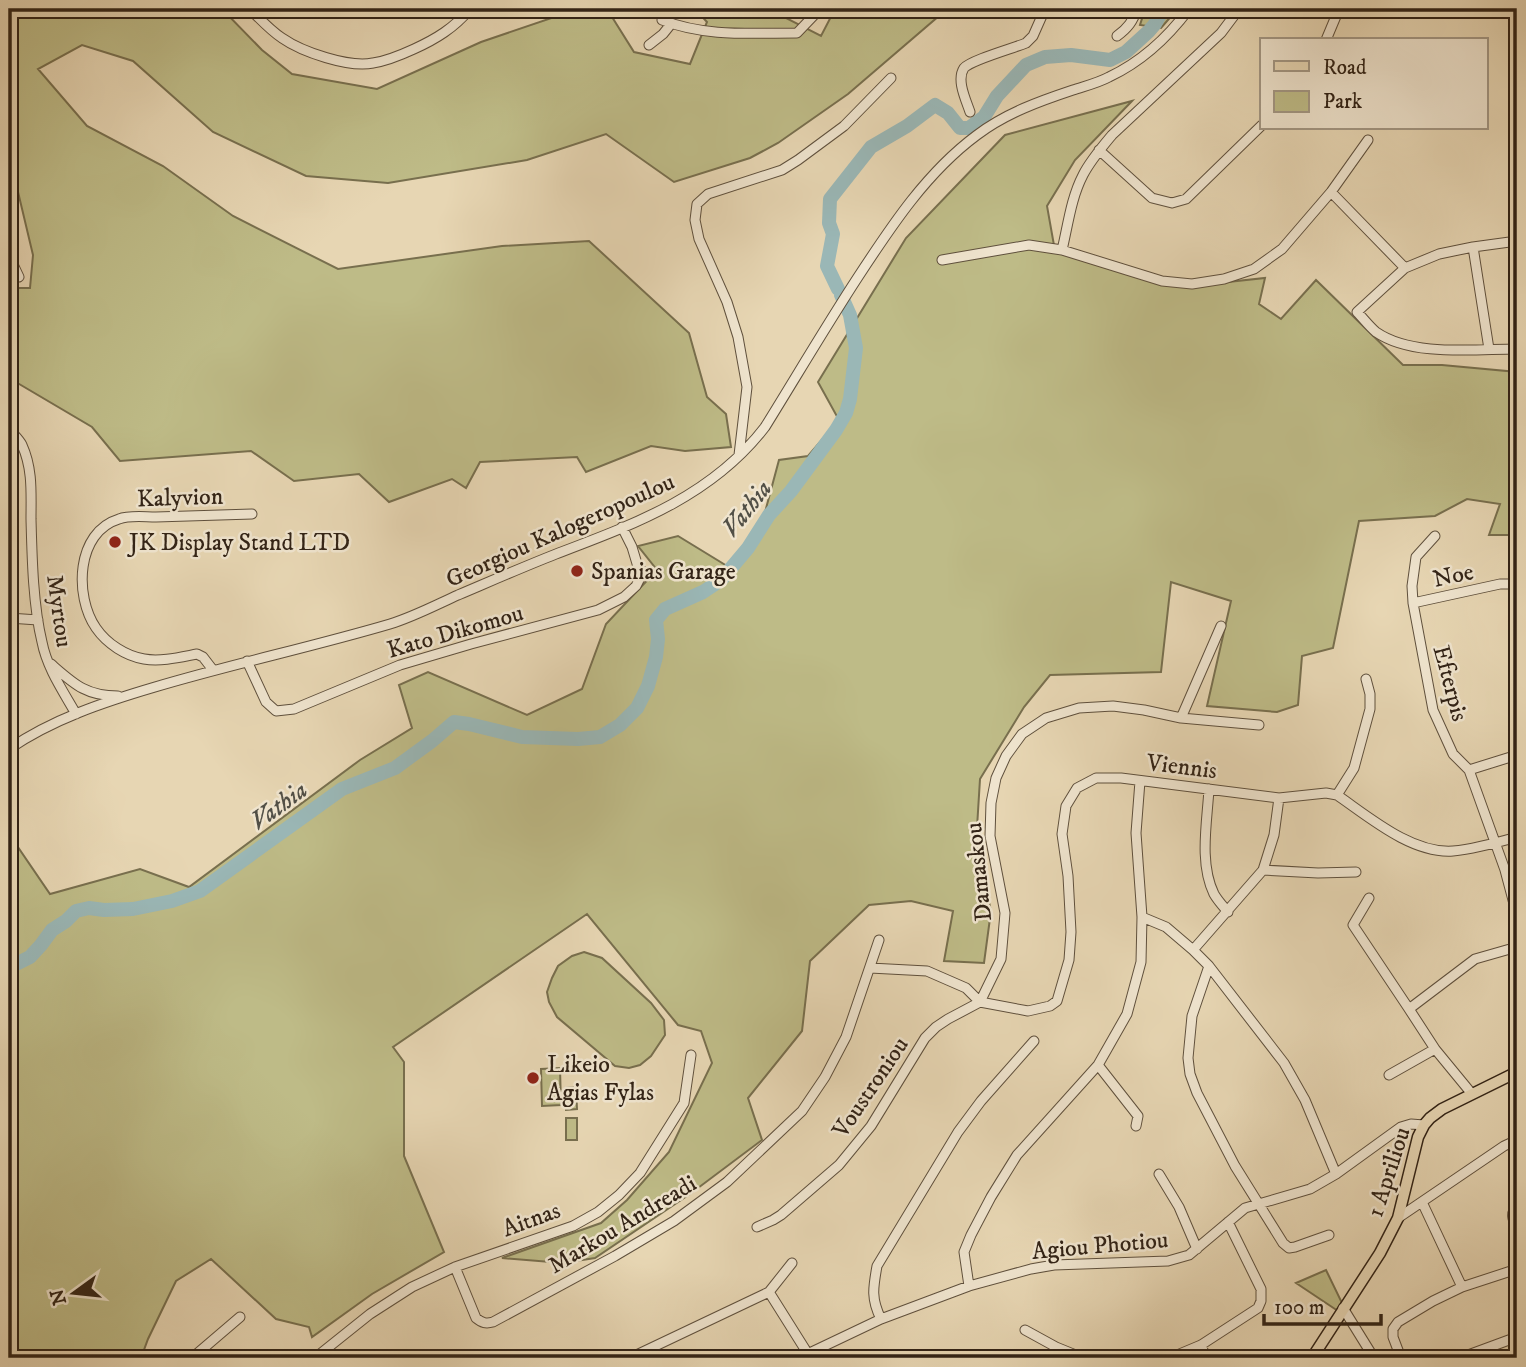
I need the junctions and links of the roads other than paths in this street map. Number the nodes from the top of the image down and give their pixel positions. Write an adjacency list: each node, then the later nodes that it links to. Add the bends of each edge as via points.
1 (250, 9): 2 (street, via 283,39 317,56 372,64 434,40)
2 (470, 9)
3 (820, 9): 11 (street, via 796,33 715,33 666,22 663,34)
4 (1045, 9): 13 (street, via 1026,43 964,68 961,79)
5 (1137, 9): 9 (street, via 1126,30)
6 (1189, 9): 28 (street, Georgiou Kalogeropoulou, via 1155,47 1131,65 1007,116 943,165 884,237 765,427)
7 (1239, 9): 16 (street, via 1221,33)
8 (1339, 9): 10 (street)
9 (1117, 36)
10 (1327, 38)
11 (649, 45)
12 (891, 78): 28 (street, via 844,126 798,160 782,170 708,194 697,204 699,239 727,302 747,387)
13 (970, 112)
14 (1260, 127): 16 (street, via 1186,199 1172,203 1152,198)
15 (1368, 140): 17 (street)
16 (1099, 150): 21 (street, via 1072,202)
17 (1331, 192): 21 (street, via 1282,249 1254,269 1224,279 1192,284 1162,281); 23 (street)
18 (1517, 241): 19 (street)
19 (1473, 247): 23 (street); 25 (street)
20 (9, 248): 24 (street)
21 (1062, 250): 22 (street, via 1029,245)
22 (942, 260)
23 (1405, 268): 25 (street, via 1357,312 1377,332 1409,346)
24 (19, 277)
25 (1489, 349): 26 (street)
26 (1517, 349)
27 (9, 429): 35 (street, Myrtou, via 22,444 32,479)
28 (740, 455): 30 (street, Georgiou Kalogeropoulou, via 700,489)
29 (252, 514): 40 (street, Kalyvion, via 120,518 97,530 84,558 84,596 96,628 108,641 122,652 145,659 197,654)
30 (622, 527): 39 (street, Georgiou Kalogeropoulou, via 394,622); 39 (street, Kato Dikomou, via 643,572 624,597 598,610 400,665 294,709 276,711 265,702)
31 (1435, 536): 33 (street, Efterpis, via 1416,557)
32 (1517, 587): 33 (street, Noe, via 1500,584)
33 (1413, 603): 49 (street, Efterpis, via 1433,710 1452,754)
34 (9, 618): 35 (street)
35 (38, 620): 38 (street, Myrtou)
36 (1221, 626): 45 (street)
37 (1517, 651): 42 (street)
38 (47, 661): 43 (street, via 89,692); 44 (street, Myrtou)
39 (247, 661): 40 (street, Georgiou Kalogeropoulou)
40 (213, 670): 43 (street, Georgiou Kalogeropoulou)
41 (1366, 678): 52 (street, via 1370,709 1354,768)
42 (1517, 694)
43 (126, 696): 44 (street, Georgiou Kalogeropoulou)
44 (76, 715): 47 (street, Georgiou Kalogeropoulou)
45 (1181, 718): 46 (street, Damaskou); 67 (street, Damaskou, via 1113,706 1079,708 1046,718 1022,734 1006,756 996,778 989,836 1005,914 1002,959)
46 (1259, 725)
47 (9, 749)
48 (1517, 755): 49 (street)
49 (1469, 769): 55 (street, Efterpis)
50 (1140, 781): 51 (street, Viennis); 61 (street, via 1136,833); 67 (street, Viennis, via 1096,778 1077,789 1066,806 1062,834 1072,932 1057,1001 1028,1011)
51 (1209, 789): 53 (street, Viennis); 59 (street, via 1208,877)
52 (1336, 795): 53 (street, Viennis); 55 (street, via 1404,840 1427,848 1451,851)
53 (1279, 798): 56 (street)
54 (1517, 837): 55 (street)
55 (1496, 843): 60 (street, Efterpis)
56 (1263, 870): 57 (street); 59 (street)
57 (1356, 872)
58 (1369, 898): 68 (street, via 1353,925)
59 (1228, 912): 64 (street)
60 (1517, 912)
61 (1142, 917): 64 (street, via 1166,927); 72 (street, via 1141,962 1127,1014)
62 (879, 940): 66 (street, Markou Andreadi)
63 (1517, 947): 68 (street, via 1475,959)
64 (1194, 950): 65 (street)
65 (1209, 966): 80 (street, via 1284,1063); 82 (street, via 1192,1016 1190,1074 1235,1166)
66 (870, 968): 67 (street, via 927,971 966,988); 91 (street, Markou Andreadi, via 846,1037 802,1111 727,1182 674,1221 488,1324 477,1318)
67 (980, 1002): 86 (street, Voustroniou, via 925,1038 871,1126 839,1165 781,1215)
68 (1409, 1009): 70 (street)
69 (1034, 1041): 98 (street, via 958,1132 877,1266 874,1305)
70 (1435, 1049): 74 (street); 75 (street)
71 (691, 1055): 91 (street, Aitnas, via 684,1103 640,1173 619,1195 573,1226)
72 (1098, 1065): 77 (street, via 1138,1116); 93 (street, via 1017,1155 991,1198 964,1252)
73 (1517, 1072): 75 (main road, 1 Apriliou)
74 (1389, 1075)
75 (1472, 1094): 76 (main road, 1 Apriliou)
76 (1424, 1125): 80 (street, Agiou Photiou, via 1401,1127); 84 (main road, 1 Apriliou)
77 (1136, 1126)
78 (1517, 1140): 81 (street)
79 (1159, 1174): 89 (street)
80 (1336, 1174): 82 (street, Agiou Photiou, via 1310,1189)
81 (1422, 1202): 84 (street); 94 (street)
82 (1260, 1203): 85 (street, Agiou Photiou); 88 (street, via 1289,1248)
83 (1517, 1207): 87 (street, via 1513,1211)
84 (1398, 1218): 96 (main road, 1 Apriliou)
85 (1228, 1222): 89 (street, Agiou Photiou); 101 (street, via 1261,1289 1261,1301 1258,1308)
86 (757, 1227)
87 (1517, 1230)
88 (1329, 1235)
89 (1197, 1249): 93 (street, Agiou Photiou, via 1168,1261 1054,1265)
90 (792, 1263): 95 (street)
91 (455, 1267): 104 (street, Aitnas, via 370,1314)
92 (1517, 1269): 94 (street)
93 (969, 1286): 98 (street, Agiou Photiou)
94 (1462, 1287): 111 (street, via 1398,1322 1393,1337)
95 (769, 1292): 102 (street); 105 (street)
96 (1343, 1308): 109 (main road, 1 Apriliou); 110 (street)
97 (240, 1317): 103 (street)
98 (881, 1319): 102 (street, Agiou Photiou)
99 (1025, 1330): 106 (street)
100 (1517, 1337): 112 (street)
101 (1201, 1345): 107 (street); 108 (street)
102 (804, 1356)
103 (192, 1358)
104 (315, 1358)
105 (630, 1358)
106 (1083, 1358)
107 (1170, 1358)
108 (1206, 1358)
109 (1312, 1358)
110 (1374, 1358)
111 (1401, 1358)
112 (1460, 1358)

